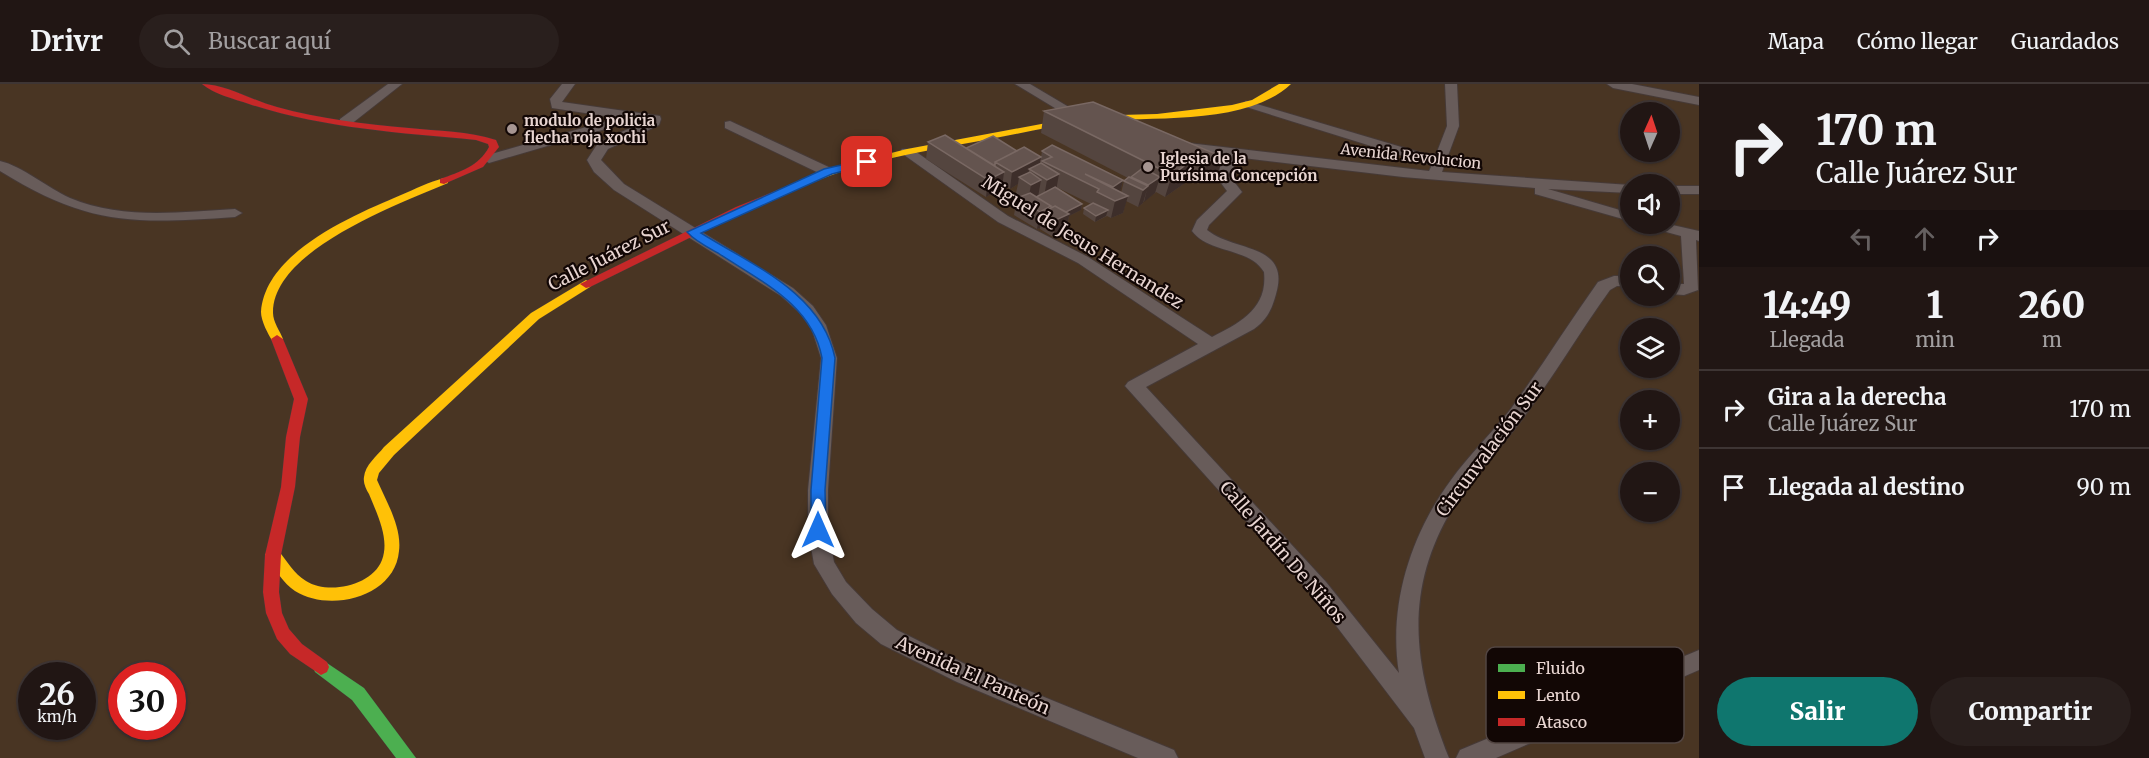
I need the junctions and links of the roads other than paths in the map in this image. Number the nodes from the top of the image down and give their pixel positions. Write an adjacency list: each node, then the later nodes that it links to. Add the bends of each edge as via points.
1 (207, 84): 12 (street, via 260,106)
2 (396, 84): 12 (street)
3 (1021, 84): 11 (street)
4 (1286, 84): 9 (street, Calle Juárez Sur)
5 (1450, 84): 20 (street, via 1453,126)
6 (1613, 84): 8 (street)
7 (566, 87): 10 (street, via 555,102 560,107)
8 (1699, 100)
9 (1246, 105): 11 (street, Calle Juárez Sur, via 1157,117); 20 (street)
10 (648, 119): 18 (street); 28 (street, Avenida El Panteón, via 603,146 594,160 619,187)
11 (1084, 119): 14 (street); 17 (street, Calle Juárez Sur)
12 (345, 122): 18 (street, via 477,136 492,142 494,153)
13 (730, 125): 21 (street)
14 (1122, 132)
15 (1166, 141): 16 (street, Avenida Revolucion)
16 (1229, 151): 20 (street, Avenida Revolucion, via 1274,160); 32 (street, via 1225,179 1235,192 1202,223 1199,231 1262,260 1272,276 1259,317)
17 (907, 152): 21 (street, Calle Juárez Sur); 32 (street, Miguel de Jesus Hernandez, via 1003,219 1083,260)
18 (489, 159): 33 (street, via 466,173 338,228 298,256 278,281 267,314 301,399)
19 (0, 165): 26 (street, via 85,209 139,217)
20 (1438, 170): 22 (street, Avenida Revolucion)
21 (828, 172): 28 (street, Calle Juárez Sur)
22 (1515, 183): 23 (street, Avenida Revolucion); 27 (street)
23 (1620, 188)
24 (1680, 190): 25 (street)
25 (1699, 190)
26 (235, 213)
27 (1620, 214)
28 (692, 232): 33 (street, Calle Juárez Sur, via 571,291 535,316 389,451 372,471 370,480 393,554 384,573 352,591 319,593 304,588); 39 (street, Avenida El Panteón, via 787,292 807,310 825,340 829,358 818,530 824,564 864,616 889,637 965,675)
29 (1694, 235): 31 (street, via 1692,286)
30 (1620, 281): 36 (street, Circunvalación Sur, via 1604,286 1514,418 1454,490 1427,539 1409,613 1409,667)
31 (1680, 290)
32 (1210, 344): 36 (street, Calle Jardín De Niños, via 1134,386 1319,588)
33 (273, 555): 38 (street, via 271,592 283,634 296,649 358,694)
34 (1699, 660): 35 (street)
35 (1684, 666)
36 (1425, 724): 40 (street, Circunvalación Sur)
37 (1503, 743): 41 (street)
38 (407, 758)
39 (1166, 758)
40 (1437, 758)
41 (1468, 758)

